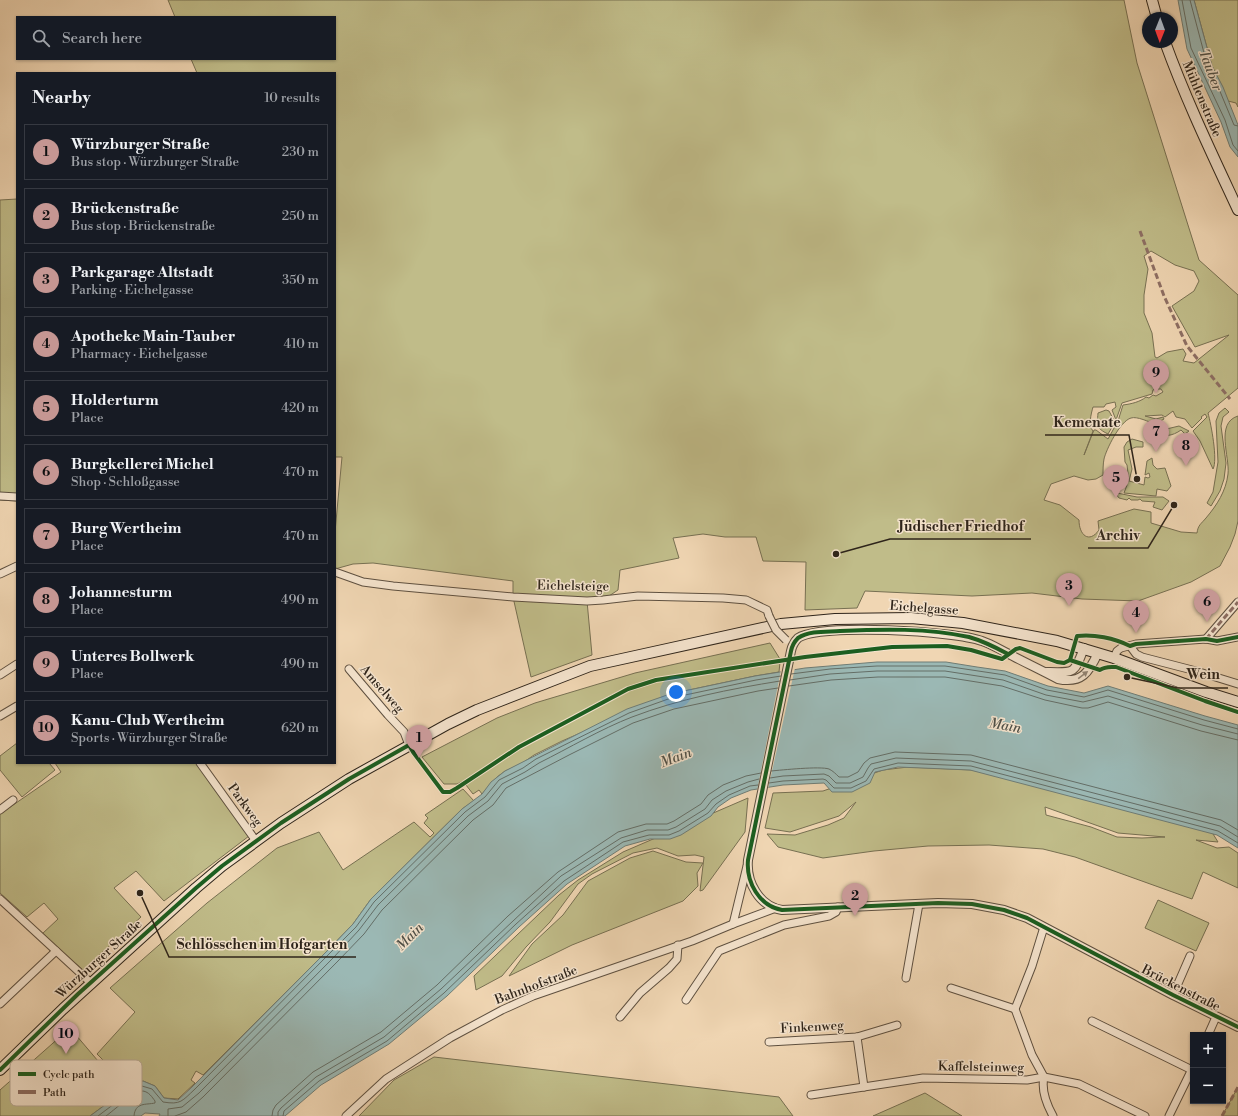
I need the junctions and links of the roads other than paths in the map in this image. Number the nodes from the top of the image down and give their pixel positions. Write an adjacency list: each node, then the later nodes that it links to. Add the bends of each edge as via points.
1 (1152, 0): 2 (main road)
2 (1155, 12)
3 (1167, 48): 4 (main road, Mühlenstraße, via 1177,76)
4 (1238, 210)
5 (0, 496): 6 (street)
6 (16, 498)
7 (16, 566): 9 (street)
8 (336, 572): 14 (street, Eichelsteige, bridge, via 363,582 513,597 603,600 638,596 746,600 767,610 776,630)
9 (0, 574)
10 (1238, 602): 13 (street)
11 (760, 629): 16 (main road, Eichelgasse, via 835,619 911,618 992,628); 27 (main road, Würzburger Straße, via 590,666 477,710)
12 (1238, 637): 13 (street, via 1217,641)
13 (1206, 639): 15 (street)
14 (790, 645): 21 (street, via 798,638 818,632 930,632 982,641); 32 (street)
15 (1130, 646): 18 (street, via 1120,648); 23 (street, via 1142,657)
16 (1084, 648): 17 (main road, Eichelgasse); 21 (street, via 1078,665 1072,671)
17 (1098, 653): 18 (main road, Eichelgasse); 21 (street, one-way to 17, via 1058,679 1077,679 1089,670)
18 (1114, 658): 24 (main road, Eichelgasse)
19 (16, 665): 22 (street)
20 (349, 669): 27 (street, Amselweg, via 404,732)
21 (1045, 672)
22 (0, 675)
23 (1238, 684)
24 (1238, 702)
25 (16, 707): 26 (street)
26 (0, 716)
27 (409, 745): 31 (main road, Würzburger Straße, via 349,779)
28 (201, 764): 31 (street, Parkweg)
29 (13, 800): 30 (street)
30 (0, 810)
31 (256, 841): 43 (main road, Würzburger Straße, via 196,888)
32 (748, 863): 35 (street, Brückenstraße, via 750,881 756,894); 37 (street)
33 (0, 899): 40 (street)
34 (919, 904): 36 (street, Brückenstraße); 38 (street, Brückenstraße, via 991,907 1016,914); 42 (street)
35 (776, 908): 36 (street, Brückenstraße); 37 (street, Bahnhofstraße)
36 (838, 908): 46 (street, via 829,916 784,925 719,951)
37 (733, 924): 39 (street, Bahnhofstraße)
38 (1044, 927): 45 (street, Brückenstraße); 48 (street)
39 (678, 946): 49 (street, via 677,959 640,993); 65 (street, Bahnhofstraße, via 533,996 492,1015 450,1038 386,1079)
40 (56, 951): 43 (street); 47 (street)
41 (1190, 956): 45 (street)
42 (906, 978)
43 (92, 984): 58 (main road, Würzburger Straße)
44 (951, 988): 48 (street)
45 (1173, 995): 50 (street, Brückenstraße)
46 (686, 1000)
47 (0, 1004)
48 (1015, 1009): 62 (street, via 1032,1055)
49 (620, 1017)
50 (1216, 1017): 53 (street, Brückenstraße); 54 (street)
51 (1092, 1021): 59 (street)
52 (897, 1026): 55 (street, Finkenweg)
53 (1238, 1027)
54 (1209, 1032)
55 (857, 1037): 56 (street, Finkenweg); 63 (street, Finkenweg)
56 (769, 1042)
57 (10, 1060): 60 (main road, Würzburger Straße)
58 (10, 1060)
59 (1190, 1067)
60 (0, 1070)
61 (1190, 1072): 68 (street)
62 (1044, 1078): 63 (street, Kaffelsteinweg, via 923,1078); 66 (street, via 1045,1098); 67 (street, Kaffelsteinweg, via 1079,1084)
63 (864, 1087): 64 (street, Kaffelsteinweg)
64 (811, 1095)
65 (346, 1116)
66 (1053, 1116)
67 (1145, 1116)
68 (1169, 1116)

